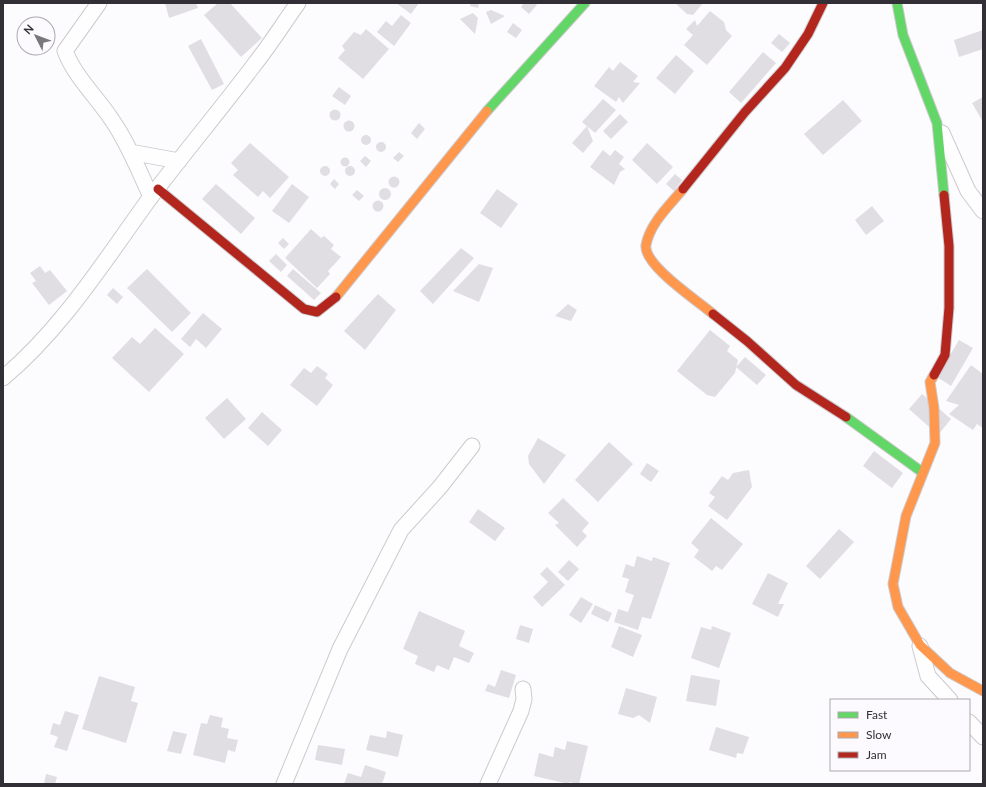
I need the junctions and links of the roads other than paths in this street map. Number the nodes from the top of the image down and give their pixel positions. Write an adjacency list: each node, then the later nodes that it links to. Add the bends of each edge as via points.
1 (99, 3): 7 (street, via 65,51 78,75 113,121)
2 (298, 3): 8 (street, via 255,64)
3 (585, 3): 9 (street, via 481,118 334,299 318,314 310,314)
4 (823, 3): 13 (street, via 808,34 785,68 745,112 656,222 646,246 647,255 670,279 796,385)
5 (897, 3): 6 (street, via 903,35)
6 (937, 122): 10 (street, via 968,191); 13 (street, via 949,246 949,308 944,354 930,382 935,443)
7 (130, 152): 8 (street); 9 (street)
8 (179, 160): 9 (street)
9 (154, 193): 11 (street, via 49,332 23,361)
10 (983, 211)
11 (3, 378)
12 (472, 446): 20 (street, via 440,487 401,530 340,650)
13 (922, 472): 14 (street, via 906,516 893,584 898,607)
14 (920, 645): 16 (street, via 950,673); 17 (street, via 928,676)
15 (524, 689): 21 (street, via 521,711)
16 (983, 691)
17 (949, 699)
18 (970, 723): 19 (street)
19 (983, 738)
20 (284, 784)
21 (488, 784)

